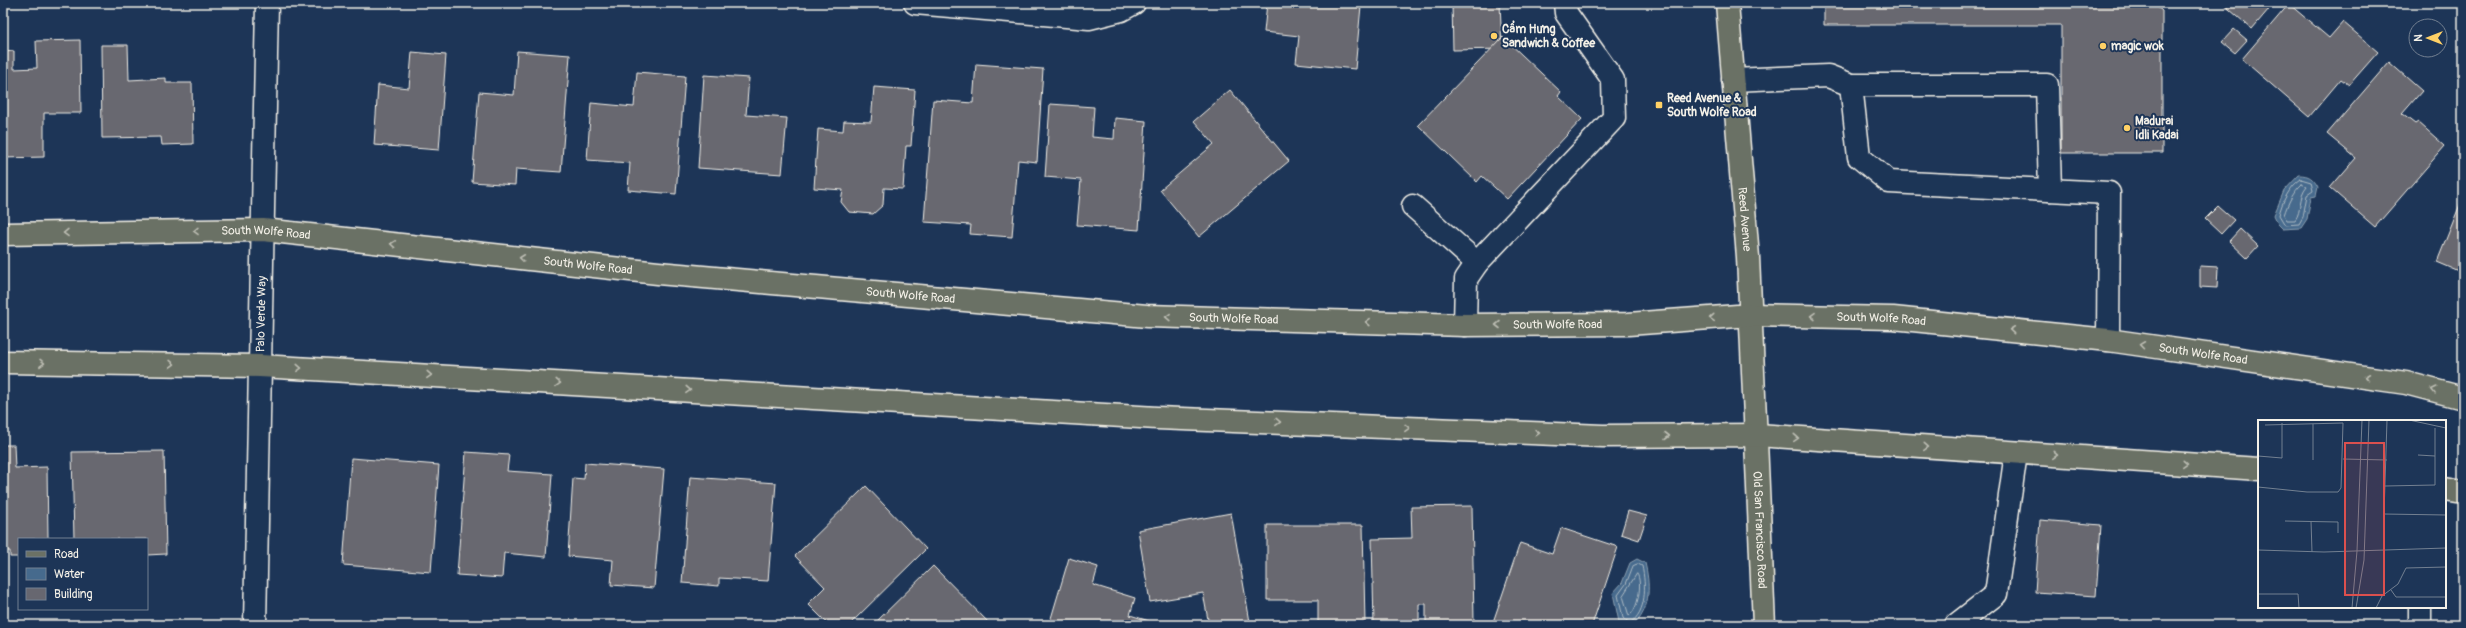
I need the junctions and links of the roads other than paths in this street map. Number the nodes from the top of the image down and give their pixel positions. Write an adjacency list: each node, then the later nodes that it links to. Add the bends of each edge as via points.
1 (267, 3): 10 (street, Palo Verde Way)
2 (916, 3): 3 (street, via 1089,18 1121,10)
3 (1134, 3)
4 (1565, 3): 12 (street, via 1566,13 1613,80 1614,118)
5 (1727, 3): 6 (main road, Reed Avenue)
6 (1733, 80): 7 (street, via 1828,76); 13 (main road, Reed Avenue, via 1748,246)
7 (1851, 86): 8 (street, via 1859,157 1889,182); 8 (street, via 2047,85)
8 (2050, 190): 15 (street, via 2109,193)
9 (1413, 206): 12 (street)
10 (263, 230): 11 (main road, South Wolfe Road, one-way to 11); 14 (main road, South Wolfe Road, one-way to 10, via 1147,316 658,273); 17 (street, Palo Verde Way)
11 (3, 234)
12 (1477, 263): 14 (street, via 1466,279)
13 (1751, 315): 14 (main road, South Wolfe Road, one-way to 14, via 1628,324); 15 (main road, South Wolfe Road, one-way to 13, via 1893,318); 19 (main road, Reed Avenue)
14 (1465, 325)
15 (2108, 340): 18 (main road, South Wolfe Road, one-way to 15, via 2406,383)
16 (3, 362): 17 (main road, one-way to 17)
17 (260, 366): 19 (main road, one-way to 19, via 1157,418 1603,436); 25 (street, Palo Verde Way)
18 (2463, 398)
19 (1757, 436): 20 (main road, one-way to 20); 26 (main road, Old San Francisco Road)
20 (2016, 453): 21 (main road, one-way to 21); 27 (street, via 1996,594)
21 (2258, 469)
22 (2446, 490): 23 (main road)
23 (2463, 492)
24 (2420, 608): 28 (street)
25 (256, 625)
26 (1764, 625)
27 (1956, 625)
28 (2420, 625)

